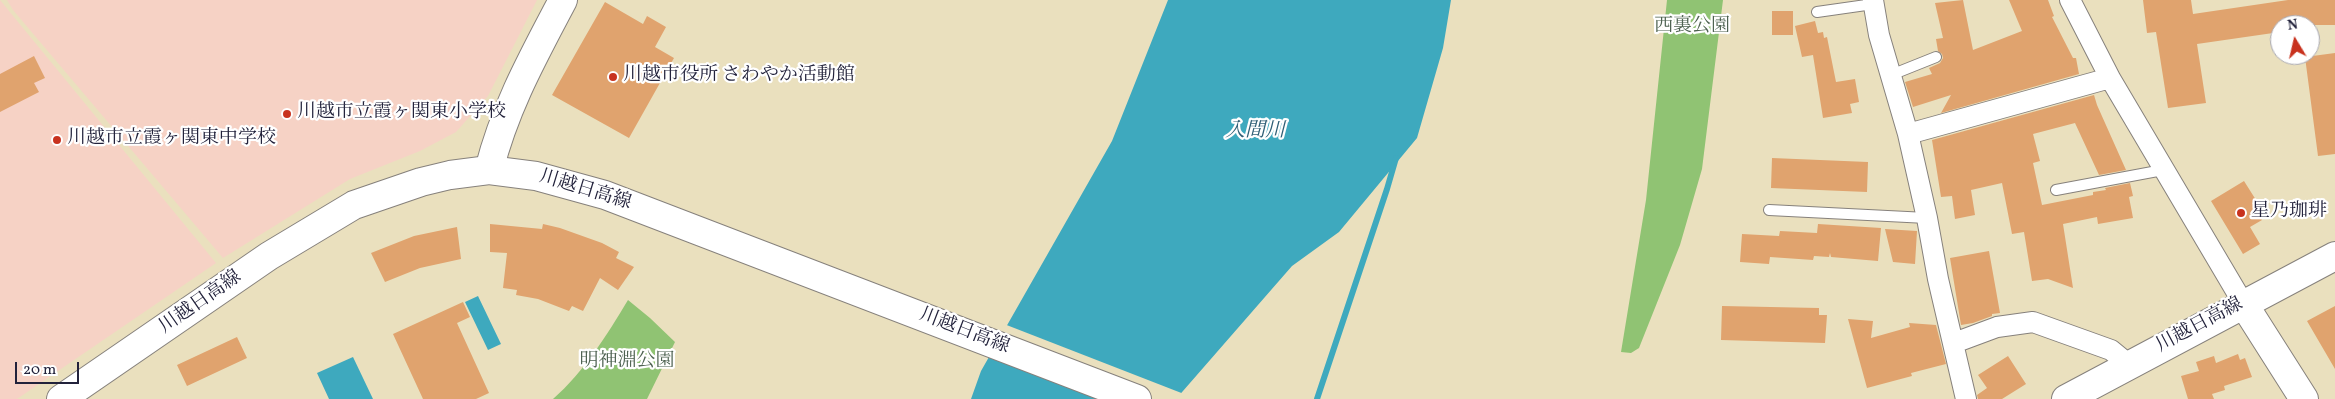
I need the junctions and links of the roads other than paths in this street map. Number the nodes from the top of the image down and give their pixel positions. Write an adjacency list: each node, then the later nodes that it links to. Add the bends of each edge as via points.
1 (563, 0): 9 (main road, via 511,100)
2 (2070, 0): 7 (street)
3 (1873, 2): 4 (lane); 6 (street)
4 (1817, 12)
5 (1936, 57): 6 (lane)
6 (1891, 75): 8 (street)
7 (2110, 78): 8 (street); 10 (street)
8 (1908, 134): 13 (street)
9 (489, 170): 18 (main road, 川越日高線, via 421,182 354,205 269,256); 19 (main road, 川越日高線, via 512,171 572,184)
10 (2163, 170): 11 (lane); 15 (street)
11 (2056, 190)
12 (1769, 210): 13 (lane)
13 (1927, 218): 16 (street)
14 (2335, 256): 15 (main road, 川越日高線)
15 (2243, 303): 17 (main road, 川越日高線); 22 (main road)
16 (1954, 342): 17 (street, via 1997,327 2033,322 2111,350); 20 (street)
17 (2128, 364): 21 (main road, 川越日高線)
18 (61, 399)
19 (1136, 399)
20 (1966, 399)
21 (2066, 399)
22 (2304, 399)

